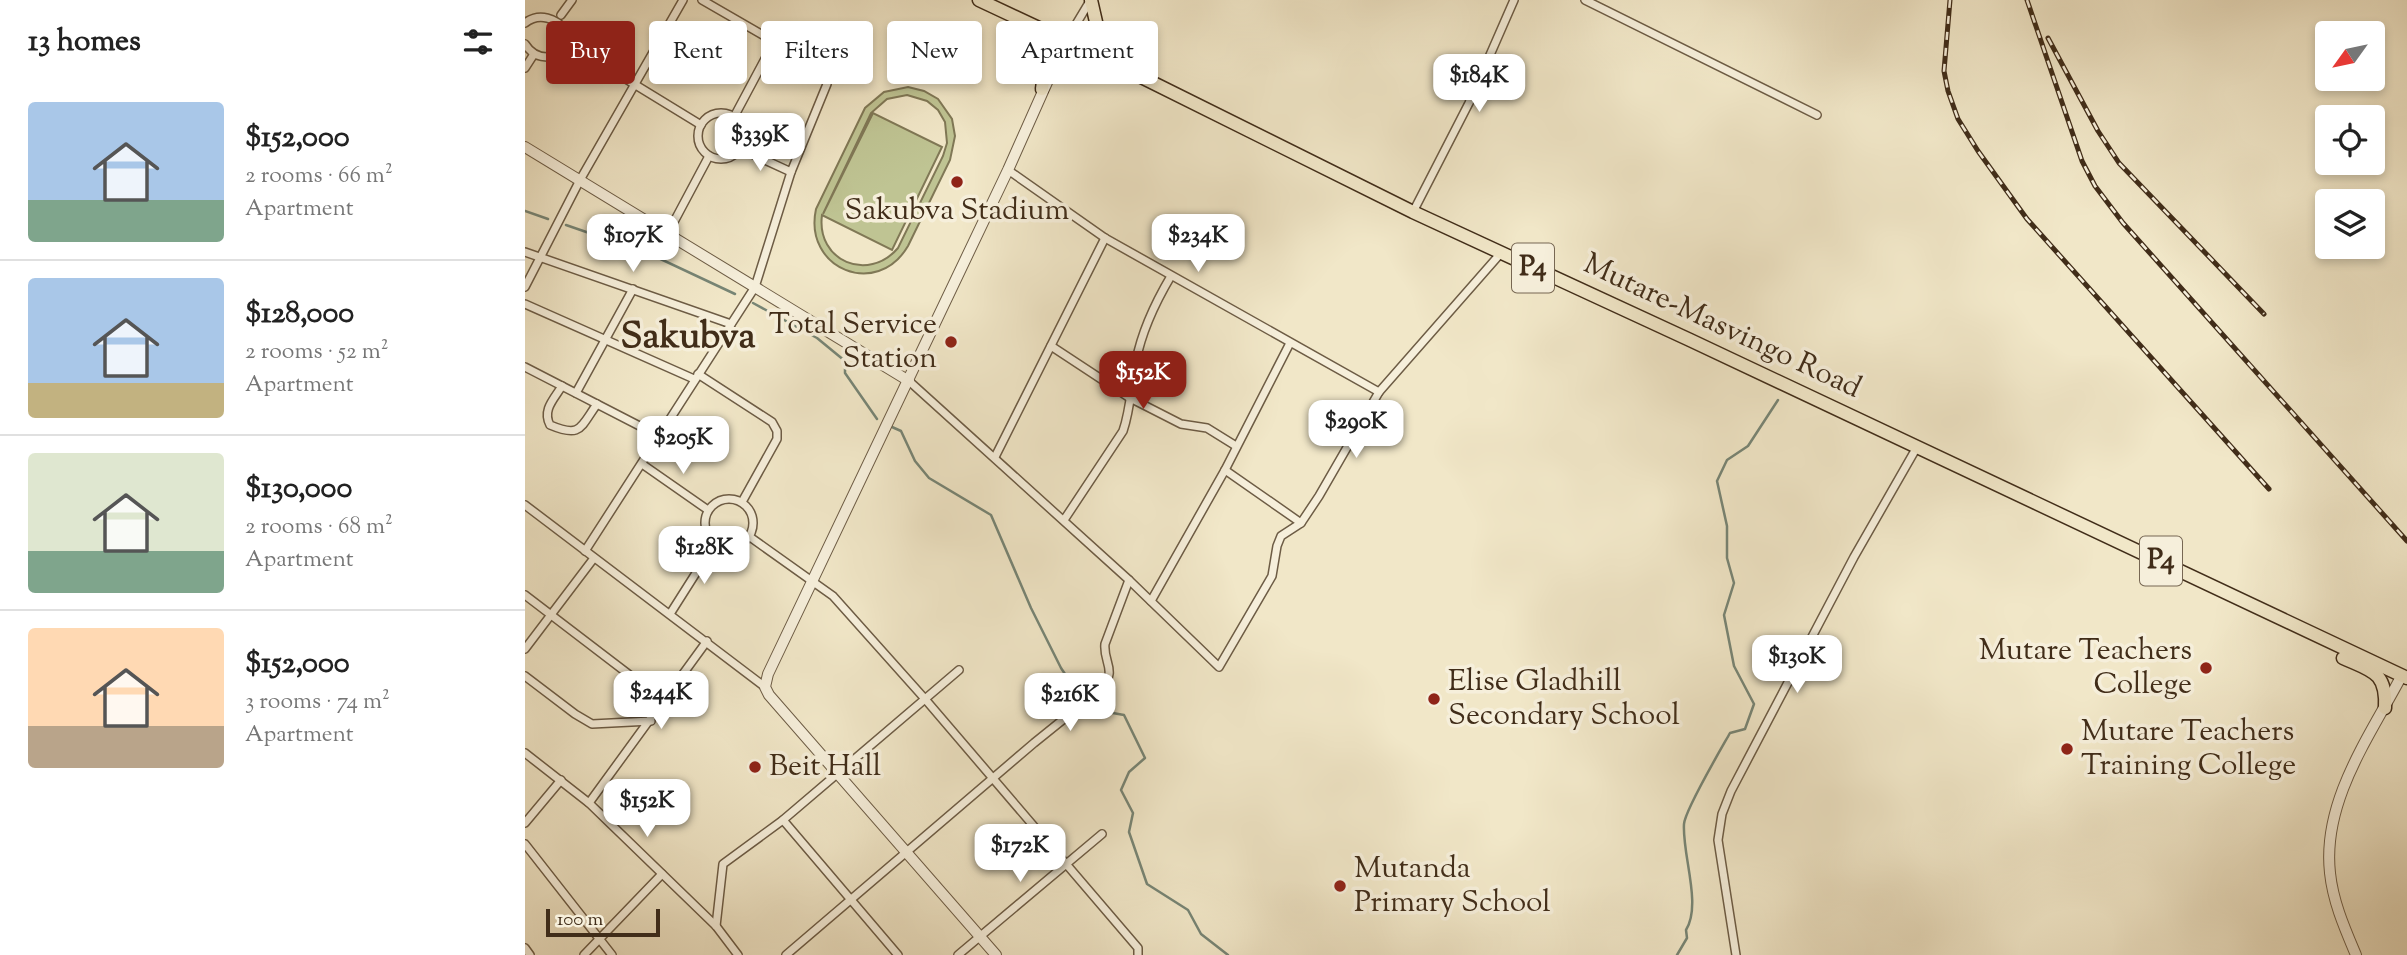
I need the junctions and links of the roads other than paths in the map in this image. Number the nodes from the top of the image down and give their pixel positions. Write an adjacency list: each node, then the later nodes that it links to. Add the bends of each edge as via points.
1 (572, 0): 8 (street)
2 (683, 0): 20 (street)
3 (702, 0): 14 (street)
4 (979, 0): 9 (highway, Mutare-Masvingo Road / P4)
5 (1091, 0): 12 (street); 13 (highway)
6 (1514, 0): 35 (street, via 1469,103)
7 (1585, 0): 26 (street)
8 (561, 15): 10 (street, via 545,10); 11 (street)
9 (1021, 20): 25 (highway, via 1044,47)
10 (525, 21)
11 (564, 21)
12 (1078, 21)
13 (1096, 21)
14 (761, 34)
15 (525, 44): 16 (street)
16 (534, 54): 17 (street); 19 (street)
17 (546, 56)
18 (761, 66): 27 (street)
19 (525, 68)
20 (635, 81)
21 (633, 84): 28 (street); 34 (street)
22 (825, 84): 33 (street)
23 (1045, 84): 25 (street)
24 (1154, 84): 35 (highway, Mutare-Masvingo Road / P4)
25 (1042, 89): 32 (street)
26 (1817, 115)
27 (734, 117): 28 (street, via 720,113); 30 (street, via 743,128)
28 (701, 125): 31 (street, via 700,145)
29 (525, 147): 34 (street)
30 (741, 149): 31 (street, via 730,158); 33 (street)
31 (709, 156): 36 (street)
32 (1008, 170): 37 (street); 52 (street)
33 (791, 172): 43 (street)
34 (580, 180): 36 (street); 40 (street)
35 (1413, 212): 39 (highway, Mutare-Masvingo Road / P4)
36 (668, 233): 43 (street)
37 (1105, 238): 41 (street); 49 (street)
38 (525, 252): 40 (street)
39 (1501, 253): 54 (street); 60 (highway, Mutare-Masvingo Road / P4)
40 (540, 257): 42 (street); 44 (street)
41 (1171, 276): 48 (street); 56 (street, via 1144,333)
42 (525, 287)
43 (755, 287): 46 (street); 52 (street)
44 (633, 289): 46 (street); 47 (street)
45 (525, 304): 47 (street)
46 (731, 324): 51 (street)
47 (605, 340): 51 (street); 55 (street)
48 (1290, 343): 54 (street); 59 (street)
49 (1051, 346): 56 (street); 61 (street)
50 (525, 367): 53 (street)
51 (696, 377): 58 (street); 64 (street, via 772,422 777,431 778,439)
52 (909, 381): 61 (street); 74 (street)
53 (562, 386): 55 (street); 57 (street, via 547,409 550,425 575,431)
54 (1379, 392): 68 (street)
55 (576, 393): 57 (street)
56 (1130, 398): 59 (street, via 1181,424 1207,428); 67 (street, via 1123,431)
57 (597, 404): 58 (street)
58 (659, 436): 62 (street)
59 (1236, 446): 63 (street)
60 (1917, 447): 79 (highway, Mutare-Masvingo Road / P4); 116 (street, via 1816,629 1722,814 1718,840)
61 (995, 457): 67 (street)
62 (642, 464): 66 (street); 71 (street)
63 (1225, 470): 68 (street); 76 (street)
64 (742, 502): 66 (street, via 721,500); 69 (street, via 753,519)
65 (525, 505): 71 (street)
66 (708, 510): 70 (street, via 706,532)
67 (1064, 520): 73 (street)
68 (1301, 523): 76 (street, via 1281,536 1272,576 1219,667)
69 (750, 537): 70 (street, via 736,547); 74 (street)
70 (715, 543): 77 (street)
71 (585, 551): 72 (street)
72 (594, 558): 77 (street); 78 (street)
73 (1129, 580): 76 (street); 93 (street, via 1105,644 1110,666 1107,681)
74 (813, 581): 85 (street); 86 (street, via 833,596)
75 (525, 595): 78 (street)
76 (1151, 601)
77 (670, 614): 80 (street)
78 (550, 615): 81 (street); 87 (street)
79 (2297, 627): 84 (highway, Mutare-Masvingo Road / P4); 88 (highway, via 2306,640 2379,677 2385,687)
80 (707, 641): 85 (street); 87 (street)
81 (525, 649)
82 (959, 670): 86 (street)
83 (525, 676): 89 (street, via 592,724)
84 (2404, 677): 88 (street)
85 (765, 687): 91 (street)
86 (925, 699): 91 (street); 93 (street)
87 (665, 702): 89 (street)
88 (2385, 708): 117 (street, via 2344,786 2330,836 2336,903)
89 (650, 721): 94 (street)
90 (525, 753): 92 (street)
91 (837, 772): 95 (street); 99 (street)
92 (561, 780): 94 (street); 96 (street)
93 (993, 780): 99 (street); 100 (street)
94 (589, 803): 101 (street)
95 (783, 820): 102 (street); 103 (street, via 723,864)
96 (525, 823)
97 (1103, 834): 100 (street)
98 (525, 844): 105 (street)
99 (907, 852): 102 (street); 104 (street)
100 (1065, 865): 104 (street); 115 (street, via 1138,948)
101 (662, 874): 103 (street); 105 (street)
102 (852, 900): 111 (street); 112 (street)
103 (716, 926): 110 (street)
104 (978, 937): 113 (street); 114 (street)
105 (600, 939): 108 (street); 109 (street)
106 (525, 948): 107 (street)
107 (530, 955)
108 (584, 955)
109 (612, 955)
110 (738, 955)
111 (786, 955)
112 (898, 955)
113 (958, 955)
114 (996, 955)
115 (1138, 955)
116 (1736, 955)
117 (2356, 955)

